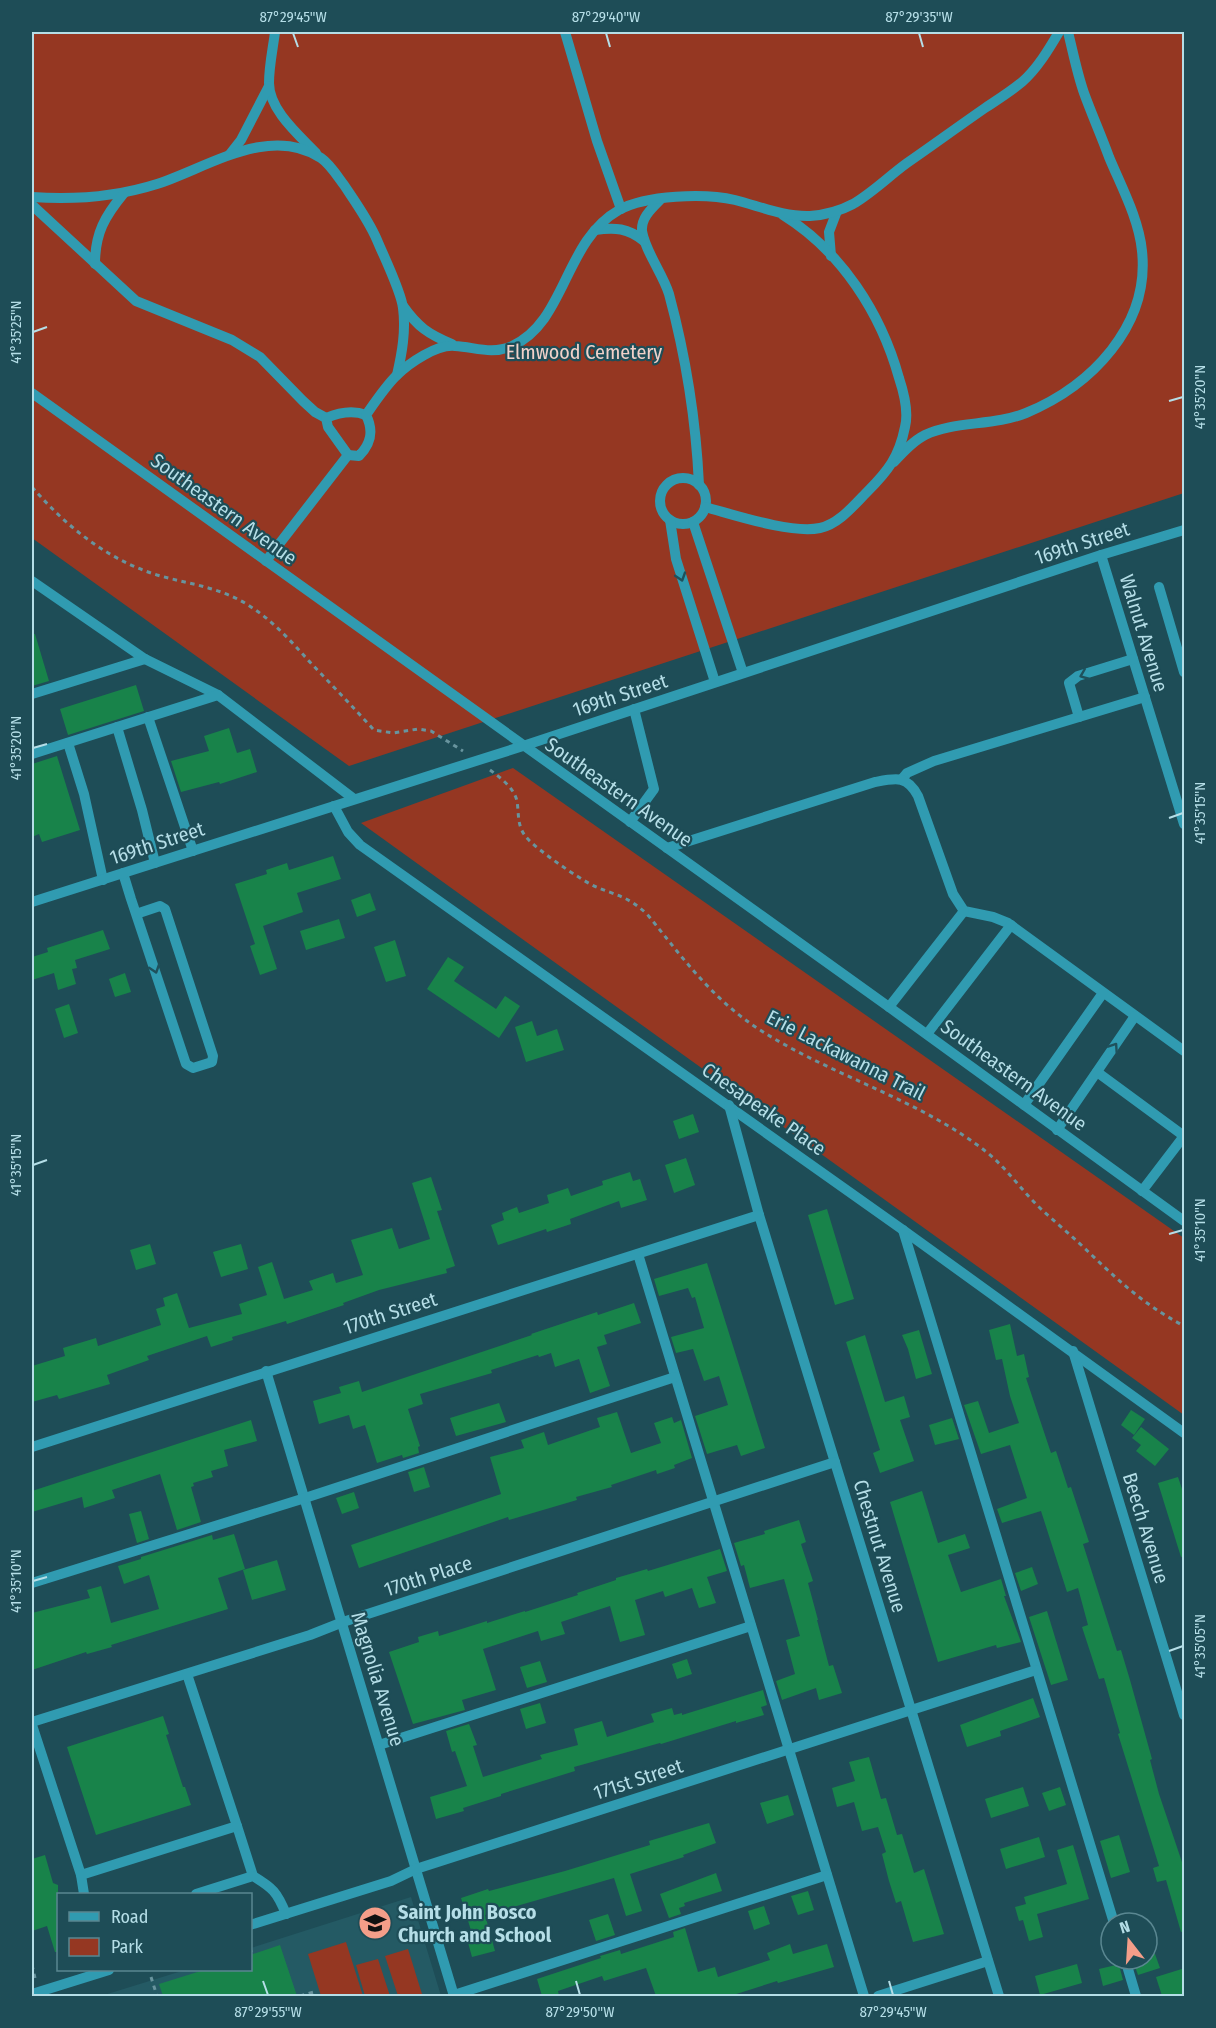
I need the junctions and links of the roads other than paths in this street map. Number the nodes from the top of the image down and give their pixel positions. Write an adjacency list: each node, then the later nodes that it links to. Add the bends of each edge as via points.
1 (275, 32): 5 (street)
2 (565, 32): 12 (street)
3 (1059, 32): 13 (street, via 1023,81 853,204)
4 (1068, 32): 26 (street, via 1084,92 1142,249 1143,274 1130,322 1099,366 1051,400 1000,421 936,430 922,436)
5 (269, 86): 6 (street); 7 (street, via 286,120)
6 (230, 154): 7 (street, via 272,145 291,147); 8 (street, via 186,175)
7 (323, 159): 19 (street, via 374,233)
8 (124, 193): 9 (street, via 58,199); 18 (street, via 101,227)
9 (32, 197)
10 (660, 200): 12 (street); 14 (street, via 706,195); 16 (street, via 644,218)
11 (32, 205): 18 (street)
12 (621, 209): 15 (street)
13 (837, 211): 14 (street, via 808,216); 17 (street, via 829,232)
14 (779, 212): 17 (street)
15 (595, 230): 16 (street, via 621,229); 20 (street, via 580,248 540,325 526,338 494,350 478,351)
16 (645, 241): 27 (street, via 668,291 681,340)
17 (831, 256): 26 (street, via 863,295 896,367 905,398 906,425)
18 (95, 264): 24 (street, via 136,301 232,340 260,357 303,401)
19 (403, 306): 20 (street, via 431,336); 21 (street, via 403,349)
20 (456, 345): 21 (street, via 430,351)
21 (397, 375): 23 (street)
22 (32, 393): 33 (street, Southeastern Avenue)
23 (366, 415): 24 (street, via 346,412); 25 (street, via 371,437 367,448 359,456)
24 (326, 418): 25 (street)
25 (348, 455): 33 (street)
26 (894, 462): 28 (street, via 842,516 821,528 789,527)
27 (699, 485): 28 (street, via 706,499); 29 (street, via 686,478 665,487 661,508)
28 (705, 507): 30 (street)
29 (670, 520): 30 (street); 40 (street, one-way to 40, via 676,559)
30 (693, 522): 39 (street)
31 (1185, 530): 32 (street, 169th Street)
32 (1101, 555): 37 (street, Walnut Avenue); 39 (street, 169th Street)
33 (266, 561): 49 (street, Southeastern Avenue)
34 (32, 581): 36 (street)
35 (1159, 587): 38 (street)
36 (145, 659): 41 (street); 42 (street)
37 (1133, 659): 43 (street, Walnut Avenue); 46 (street, one-way to 46, via 1078,676 1069,683)
38 (1185, 672)
39 (743, 673): 40 (street, 169th Street)
40 (715, 682): 44 (street, 169th Street)
41 (32, 694)
42 (218, 695): 45 (street); 54 (street)
43 (1145, 697): 46 (street); 53 (street, Walnut Avenue)
44 (634, 709): 49 (street, 169th Street); 56 (street, via 654,789)
45 (148, 717): 47 (street); 59 (street)
46 (1079, 717): 51 (street, via 934,761)
47 (117, 727): 48 (street); 60 (street)
48 (68, 743): 50 (street); 62 (street)
49 (523, 746): 54 (street, 169th Street); 56 (street, Southeastern Avenue)
50 (32, 754)
51 (902, 779): 58 (street, via 875,782); 64 (street, via 910,783 918,796 953,894)
52 (1185, 782): 53 (street)
53 (1172, 785): 57 (street, Walnut Avenue)
54 (354, 800): 55 (street, 169th Street)
55 (334, 806): 59 (street, 169th Street); 73 (street, Chesapeake Place, via 360,845)
56 (630, 822): 58 (street, Southeastern Avenue)
57 (1185, 824)
58 (667, 848): 68 (street, Southeastern Avenue)
59 (193, 851): 60 (street, 169th Street)
60 (155, 863): 61 (street, 169th Street)
61 (123, 873): 62 (street, 169th Street); 65 (street)
62 (103, 880): 63 (street, 169th Street)
63 (32, 902)
64 (964, 911): 66 (street); 68 (street)
65 (136, 914): 65 (street, one-way to 65, via 186,1064 192,1068 212,1062 165,909 160,906)
66 (1011, 925): 67 (street); 70 (street)
67 (1103, 993): 69 (street); 74 (street)
68 (889, 1007): 70 (street, Southeastern Avenue)
69 (1135, 1016): 71 (street); 72 (street, one-way to 69)
70 (927, 1034): 74 (street, Southeastern Avenue)
71 (1185, 1052)
72 (1097, 1072): 75 (street); 76 (street)
73 (729, 1105): 78 (street, Chestnut Avenue); 80 (street, Chesapeake Place)
74 (1024, 1106): 75 (street, Southeastern Avenue)
75 (1058, 1130): 77 (street, Southeastern Avenue)
76 (1184, 1136): 77 (street)
77 (1142, 1191): 79 (street, Southeastern Avenue)
78 (759, 1215): 81 (street, 170th Street); 87 (street, Chestnut Avenue)
79 (1185, 1221)
80 (903, 1230): 82 (street, Chesapeake Place); 93 (street)
81 (638, 1254): 83 (street, 170th Street); 84 (street)
82 (1073, 1351): 85 (street, Chesapeake Place); 96 (street, Beech Avenue)
83 (266, 1371): 86 (street, 170th Street); 88 (street, Magnolia Avenue)
84 (675, 1377): 88 (street); 89 (street)
85 (1185, 1433)
86 (32, 1447)
87 (835, 1462): 89 (street, 170th Place); 95 (street, Chestnut Avenue)
88 (305, 1498): 90 (street); 91 (street, Magnolia Avenue)
89 (712, 1502): 91 (street, 170th Place); 92 (street)
90 (32, 1583)
91 (343, 1622): 94 (street, 170th Place); 98 (street, Magnolia Avenue)
92 (751, 1626): 98 (street); 99 (street)
93 (1036, 1670): 95 (street, 171st Street); 107 (street)
94 (187, 1674): 97 (street, 170th Place); 100 (street)
95 (912, 1711): 99 (street, 171st Street); 110 (street, Chestnut Avenue)
96 (1185, 1715)
97 (32, 1724): 102 (street)
98 (379, 1745): 101 (street, Magnolia Avenue)
99 (789, 1750): 101 (street, 171st Street); 103 (street)
100 (237, 1826): 102 (street); 104 (street)
101 (416, 1869): 108 (street, 171st Street, via 391,1881); 114 (street, Magnolia Avenue)
102 (81, 1875): 105 (street)
103 (827, 1875): 114 (street); 115 (street)
104 (253, 1876): 106 (street); 108 (street, via 279,1895)
105 (84, 1893)
106 (199, 1893)
107 (1110, 1911)
108 (286, 1914): 109 (street, 171st Street)
109 (252, 1924)
110 (988, 1961): 116 (street); 117 (street, Chestnut Avenue)
111 (107, 1971): 113 (street)
112 (1129, 1971): 118 (street)
113 (32, 1994)
114 (454, 1996)
115 (864, 1996)
116 (878, 1996)
117 (999, 1996)
118 (1136, 1996)

